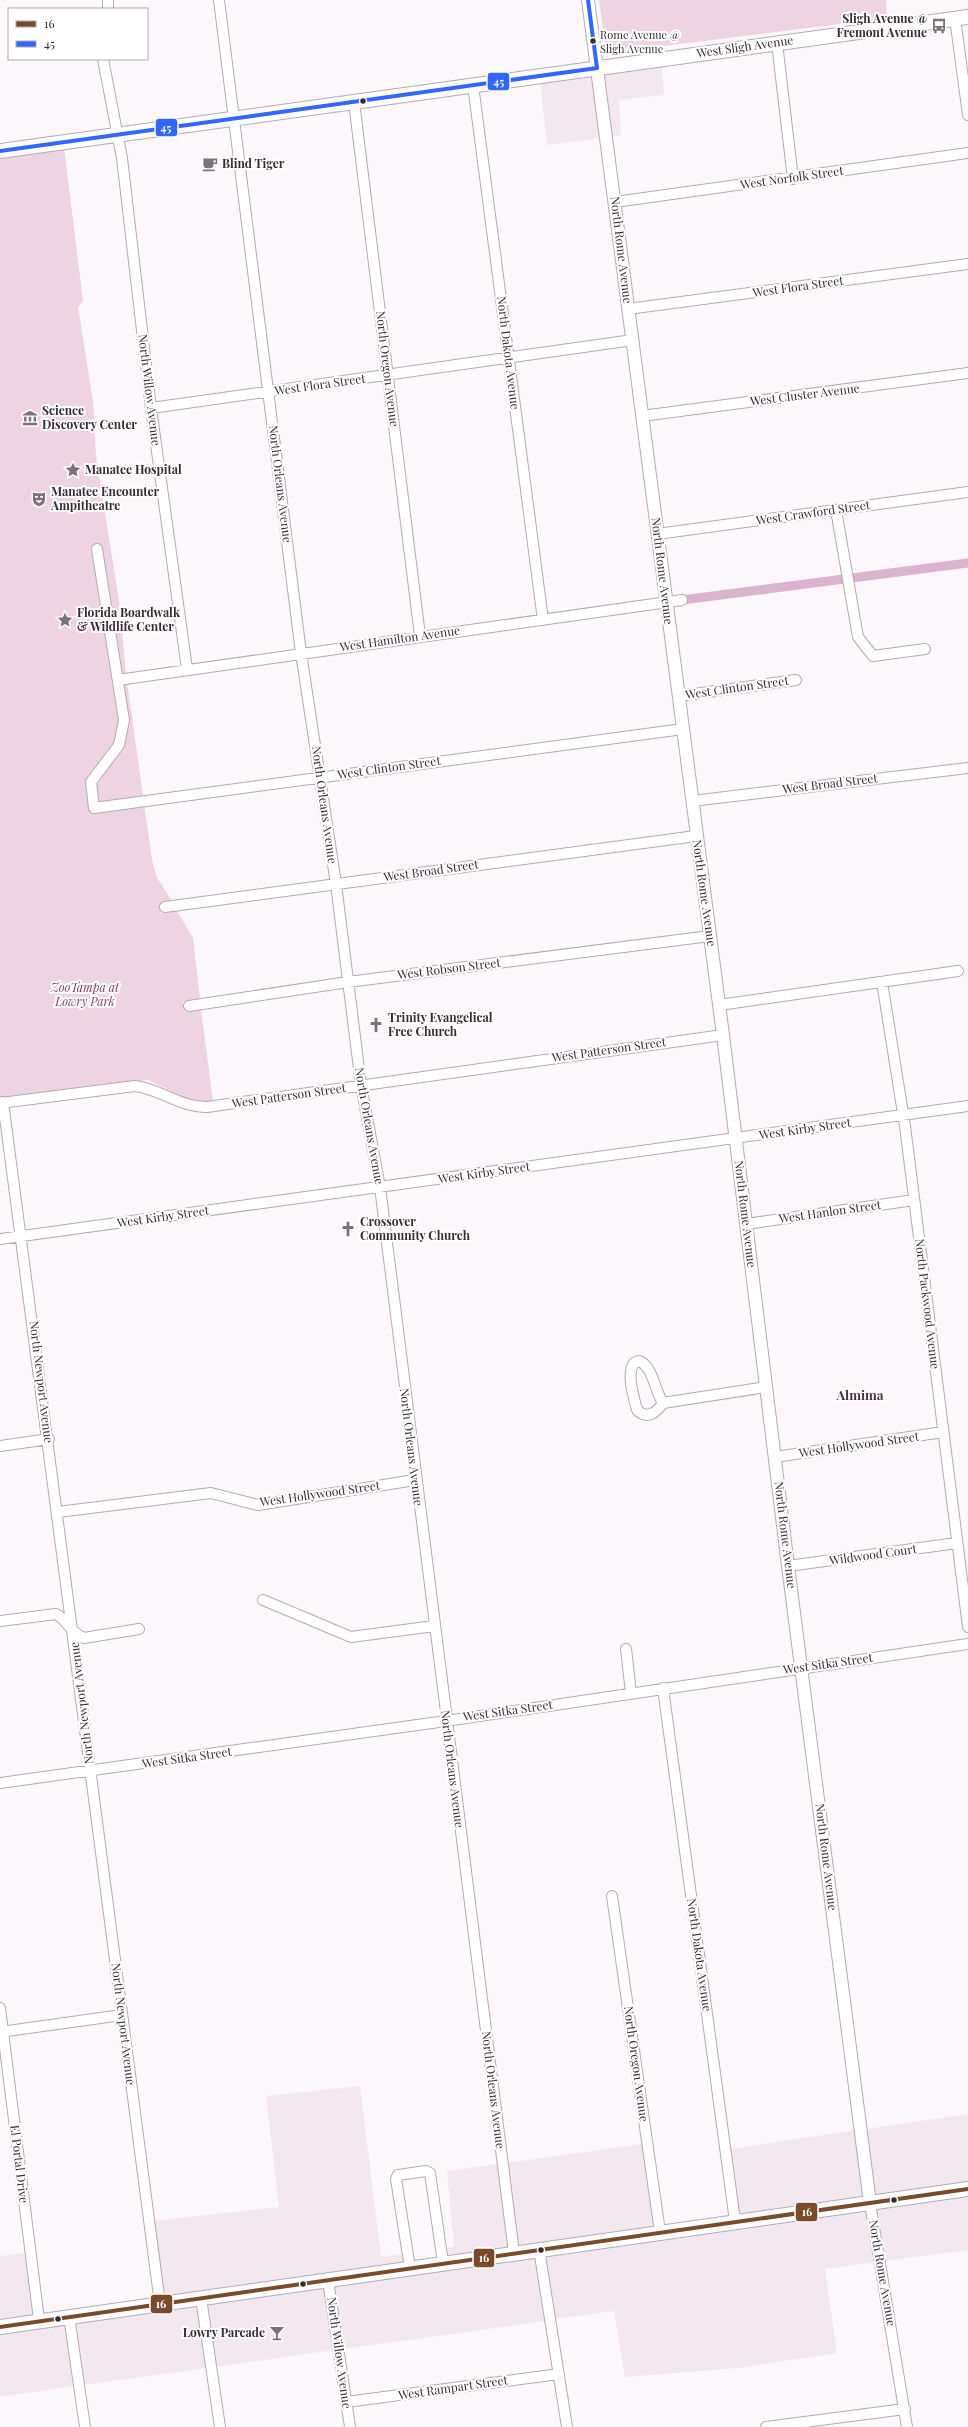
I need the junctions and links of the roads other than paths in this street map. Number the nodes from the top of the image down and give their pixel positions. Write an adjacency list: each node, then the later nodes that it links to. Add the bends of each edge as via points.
1 (219, 0): 10 (street, North Orleans Avenue)
2 (588, 0): 6 (street, North Rome Avenue)
3 (962, 18): 4 (main road, West Sligh Avenue); 9 (street)
4 (777, 43): 6 (main road, West Sligh Avenue); 14 (street)
5 (103, 60): 11 (street, North Willow Avenue)
6 (597, 68): 7 (main road, West Sligh Avenue); 15 (street, North Rome Avenue)
7 (473, 85): 8 (main road, West Sligh Avenue); 19 (street, North Dakota Avenue)
8 (354, 102): 10 (main road, West Sligh Avenue); 21 (street, North Oregon Avenue)
9 (968, 115)
10 (232, 119): 11 (main road, West Sligh Avenue); 22 (street, North Orleans Avenue)
11 (117, 134): 12 (main road, West Sligh Avenue); 23 (street, North Willow Avenue, via 122,158)
12 (0, 151)
13 (968, 153): 14 (street, West Norfolk Street)
14 (793, 179): 15 (street, West Norfolk Street)
15 (615, 202): 17 (street, North Rome Avenue)
16 (968, 264): 17 (street, West Flora Street)
17 (628, 310): 18 (street, North Rome Avenue)
18 (633, 340): 19 (street, West Flora Street); 24 (street, North Rome Avenue)
19 (509, 358): 21 (street, West Flora Street); 31 (street, North Dakota Avenue)
20 (968, 373): 24 (street, West Cluster Avenue)
21 (388, 375): 22 (street, West Flora Street); 32 (street, North Oregon Avenue)
22 (268, 392): 23 (street, West Flora Street); 34 (street, North Orleans Avenue)
23 (151, 408): 35 (street, North Willow Avenue)
24 (642, 416): 27 (street, North Rome Avenue)
25 (968, 492): 26 (street, West Crawford Street)
26 (836, 510): 27 (street, West Crawford Street); 33 (street, via 858,637 873,656)
27 (657, 534): 30 (street, North Rome Avenue)
28 (97, 549): 36 (street)
29 (682, 600): 30 (street, West Hamilton Avenue)
30 (666, 602): 31 (street, West Hamilton Avenue); 38 (street, North Rome Avenue)
31 (543, 620): 32 (street, West Hamilton Avenue)
32 (420, 636): 34 (street, West Hamilton Avenue)
33 (925, 649)
34 (301, 653): 35 (street, West Hamilton Avenue); 41 (street, North Orleans Avenue)
35 (187, 669): 36 (street, West Hamilton Avenue)
36 (118, 680): 41 (street, West Clinton Street, via 124,720 119,745 91,782 94,808)
37 (796, 680): 38 (street, West Clinton Street)
38 (679, 696): 39 (street, North Rome Avenue)
39 (683, 729): 41 (street, West Clinton Street); 42 (street, North Rome Avenue)
40 (968, 768): 42 (street, West Broad Street)
41 (320, 777): 44 (street, North Orleans Avenue)
42 (692, 801): 43 (street, North Rome Avenue)
43 (696, 836): 44 (street, West Broad Street); 46 (street, North Rome Avenue)
44 (336, 884): 45 (street, West Broad Street); 48 (street, North Orleans Avenue)
45 (165, 908)
46 (710, 936): 48 (street, West Robson Street); 50 (street, North Rome Avenue)
47 (958, 971): 49 (street)
48 (348, 982): 51 (street, West Robson Street); 53 (street, North Orleans Avenue)
49 (882, 982): 50 (street); 56 (street, North Packwood Avenue)
50 (719, 1005): 52 (street, North Rome Avenue)
51 (189, 1006)
52 (723, 1035): 53 (street, West Patterson Street); 57 (street, North Rome Avenue)
53 (361, 1085): 54 (street, West Patterson Street, via 207,1107 187,1105 150,1088 128,1086); 58 (street, North Orleans Avenue)
54 (2, 1102): 61 (street, North Newport Avenue)
55 (968, 1106): 56 (street, West Kirby Street)
56 (903, 1115): 57 (street, West Kirby Street); 59 (street, North Packwood Avenue)
57 (736, 1139): 58 (street, West Kirby Street); 60 (street, North Rome Avenue)
58 (380, 1187): 61 (street, West Kirby Street); 69 (street, North Orleans Avenue)
59 (914, 1200): 60 (street, West Hanlon Street); 65 (street, North Packwood Avenue)
60 (746, 1224): 63 (street, North Rome Avenue)
61 (22, 1236): 62 (street, West Kirby Street); 66 (street, North Newport Avenue)
62 (0, 1239)
63 (766, 1387): 64 (street); 68 (street, North Rome Avenue)
64 (663, 1403): 64 (street, via 653,1414 645,1415 637,1410 631,1376 634,1363 639,1361 646,1366)
65 (943, 1432): 68 (street, West Hollywood Street); 71 (street, North Packwood Avenue)
66 (49, 1439): 67 (street); 70 (street, North Newport Avenue)
67 (0, 1446)
68 (775, 1457): 72 (street, North Rome Avenue)
69 (415, 1480): 70 (street, West Hollywood Street, via 258,1505 211,1493); 75 (street, North Orleans Avenue)
70 (58, 1512): 78 (street, North Newport Avenue)
71 (957, 1543): 72 (street, Wildwood Court); 76 (street, North Packwood Avenue)
72 (788, 1566): 81 (street, North Rome Avenue)
73 (263, 1600): 75 (street, via 351,1637)
74 (0, 1621): 78 (street, via 56,1614)
75 (434, 1626): 84 (street, North Orleans Avenue)
76 (968, 1627)
77 (139, 1629): 78 (street, via 84,1638)
78 (74, 1631): 85 (street, North Newport Avenue)
79 (968, 1644): 81 (street, West Sitka Street)
80 (626, 1649): 83 (street)
81 (801, 1668): 82 (street, West Sitka Street); 92 (street, North Rome Avenue)
82 (663, 1688): 83 (street, West Sitka Street); 93 (street, North Dakota Avenue)
83 (631, 1693): 84 (street, West Sitka Street)
84 (446, 1721): 85 (street, West Sitka Street); 96 (street, North Orleans Avenue)
85 (91, 1772): 86 (street, West Sitka Street); 89 (street, North Newport Avenue)
86 (0, 1783)
87 (612, 1896): 94 (street, North Oregon Avenue)
88 (0, 2008): 90 (street, El Portal Drive)
89 (122, 2015): 90 (street); 101 (street, North Newport Avenue)
90 (1, 2032): 103 (street, El Portal Drive)
91 (968, 2189): 92 (main road)
92 (870, 2203): 93 (main road); 107 (street, North Rome Avenue)
93 (735, 2221): 94 (main road)
94 (660, 2232): 95 (main road)
95 (539, 2250): 96 (main road); 105 (street)
96 (514, 2253): 97 (main road)
97 (443, 2263): 98 (main road); 98 (street, via 430,2173 426,2171 396,2178)
98 (410, 2268): 99 (main road)
99 (328, 2280): 100 (main road); 106 (street, North Willow Avenue)
100 (201, 2298): 101 (main road); 109 (street)
101 (160, 2304): 102 (main road)
102 (69, 2316): 103 (main road); 108 (street)
103 (39, 2320): 104 (main road)
104 (0, 2327)
105 (559, 2374): 106 (street, West Rampart Street); 111 (street)
106 (346, 2402): 110 (street, North Willow Avenue)
107 (905, 2409): 112 (street); 113 (street, North Rome Avenue)
108 (85, 2427)
109 (220, 2427)
110 (350, 2427)
111 (567, 2427)
112 (766, 2427)
113 (908, 2427)

